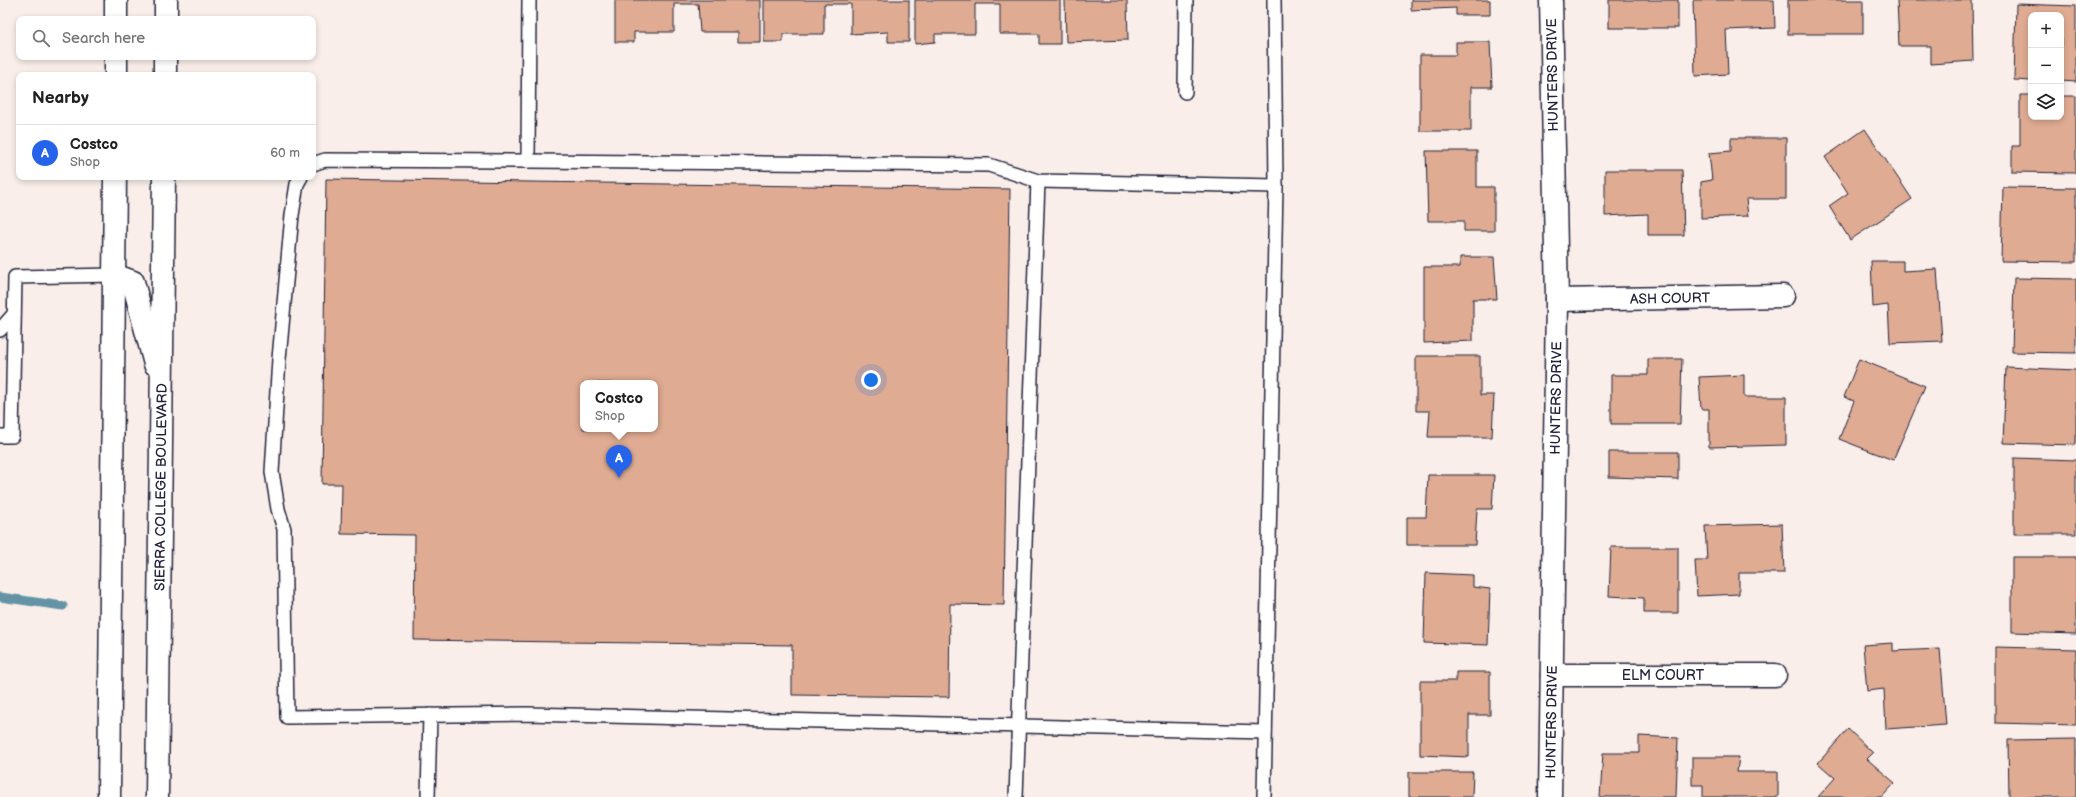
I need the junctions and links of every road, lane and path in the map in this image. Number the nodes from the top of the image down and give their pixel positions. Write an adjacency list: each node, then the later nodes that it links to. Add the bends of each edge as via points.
1 (116, 0): 7 (main road)
2 (166, 0): 8 (main road)
3 (529, 0): 14 (lane)
4 (1186, 0): 13 (lane)
5 (1274, 0): 20 (lane)
6 (1551, 0): 23 (main road, HUNTERS DRIVE)
7 (116, 16)
8 (166, 16)
9 (116, 60): 11 (main road)
10 (165, 60): 12 (main road)
11 (116, 72)
12 (165, 72)
13 (1185, 92)
14 (528, 161): 15 (lane, via 325,160); 19 (lane, via 989,165)
15 (316, 163)
16 (115, 180): 21 (main road)
17 (164, 180): 26 (main road, SIERRA COLLEGE BOULEVARD)
18 (299, 180): 30 (lane, via 292,215 272,472 284,529 287,717)
19 (1038, 182): 20 (lane); 31 (lane)
20 (1276, 186): 32 (lane)
21 (114, 275): 24 (lane, via 15,277); 26 (main road, via 133,282); 33 (main road)
22 (1783, 296): 23 (main road, ASH COURT)
23 (1557, 300): 28 (main road, HUNTERS DRIVE)
24 (14, 314): 25 (lane); 27 (lane, via 12,436)
25 (0, 330)
26 (162, 390): 34 (main road, SIERRA COLLEGE BOULEVARD)
27 (0, 436)
28 (1552, 675): 29 (main road, ELM COURT); 38 (main road, HUNTERS DRIVE)
29 (1774, 675)
30 (430, 715): 31 (lane, via 527,714); 35 (lane)
31 (1018, 726): 32 (lane); 36 (lane)
32 (1265, 732): 37 (lane)
33 (109, 797)
34 (157, 797)
35 (428, 797)
36 (1016, 797)
37 (1264, 797)
38 (1550, 797)

